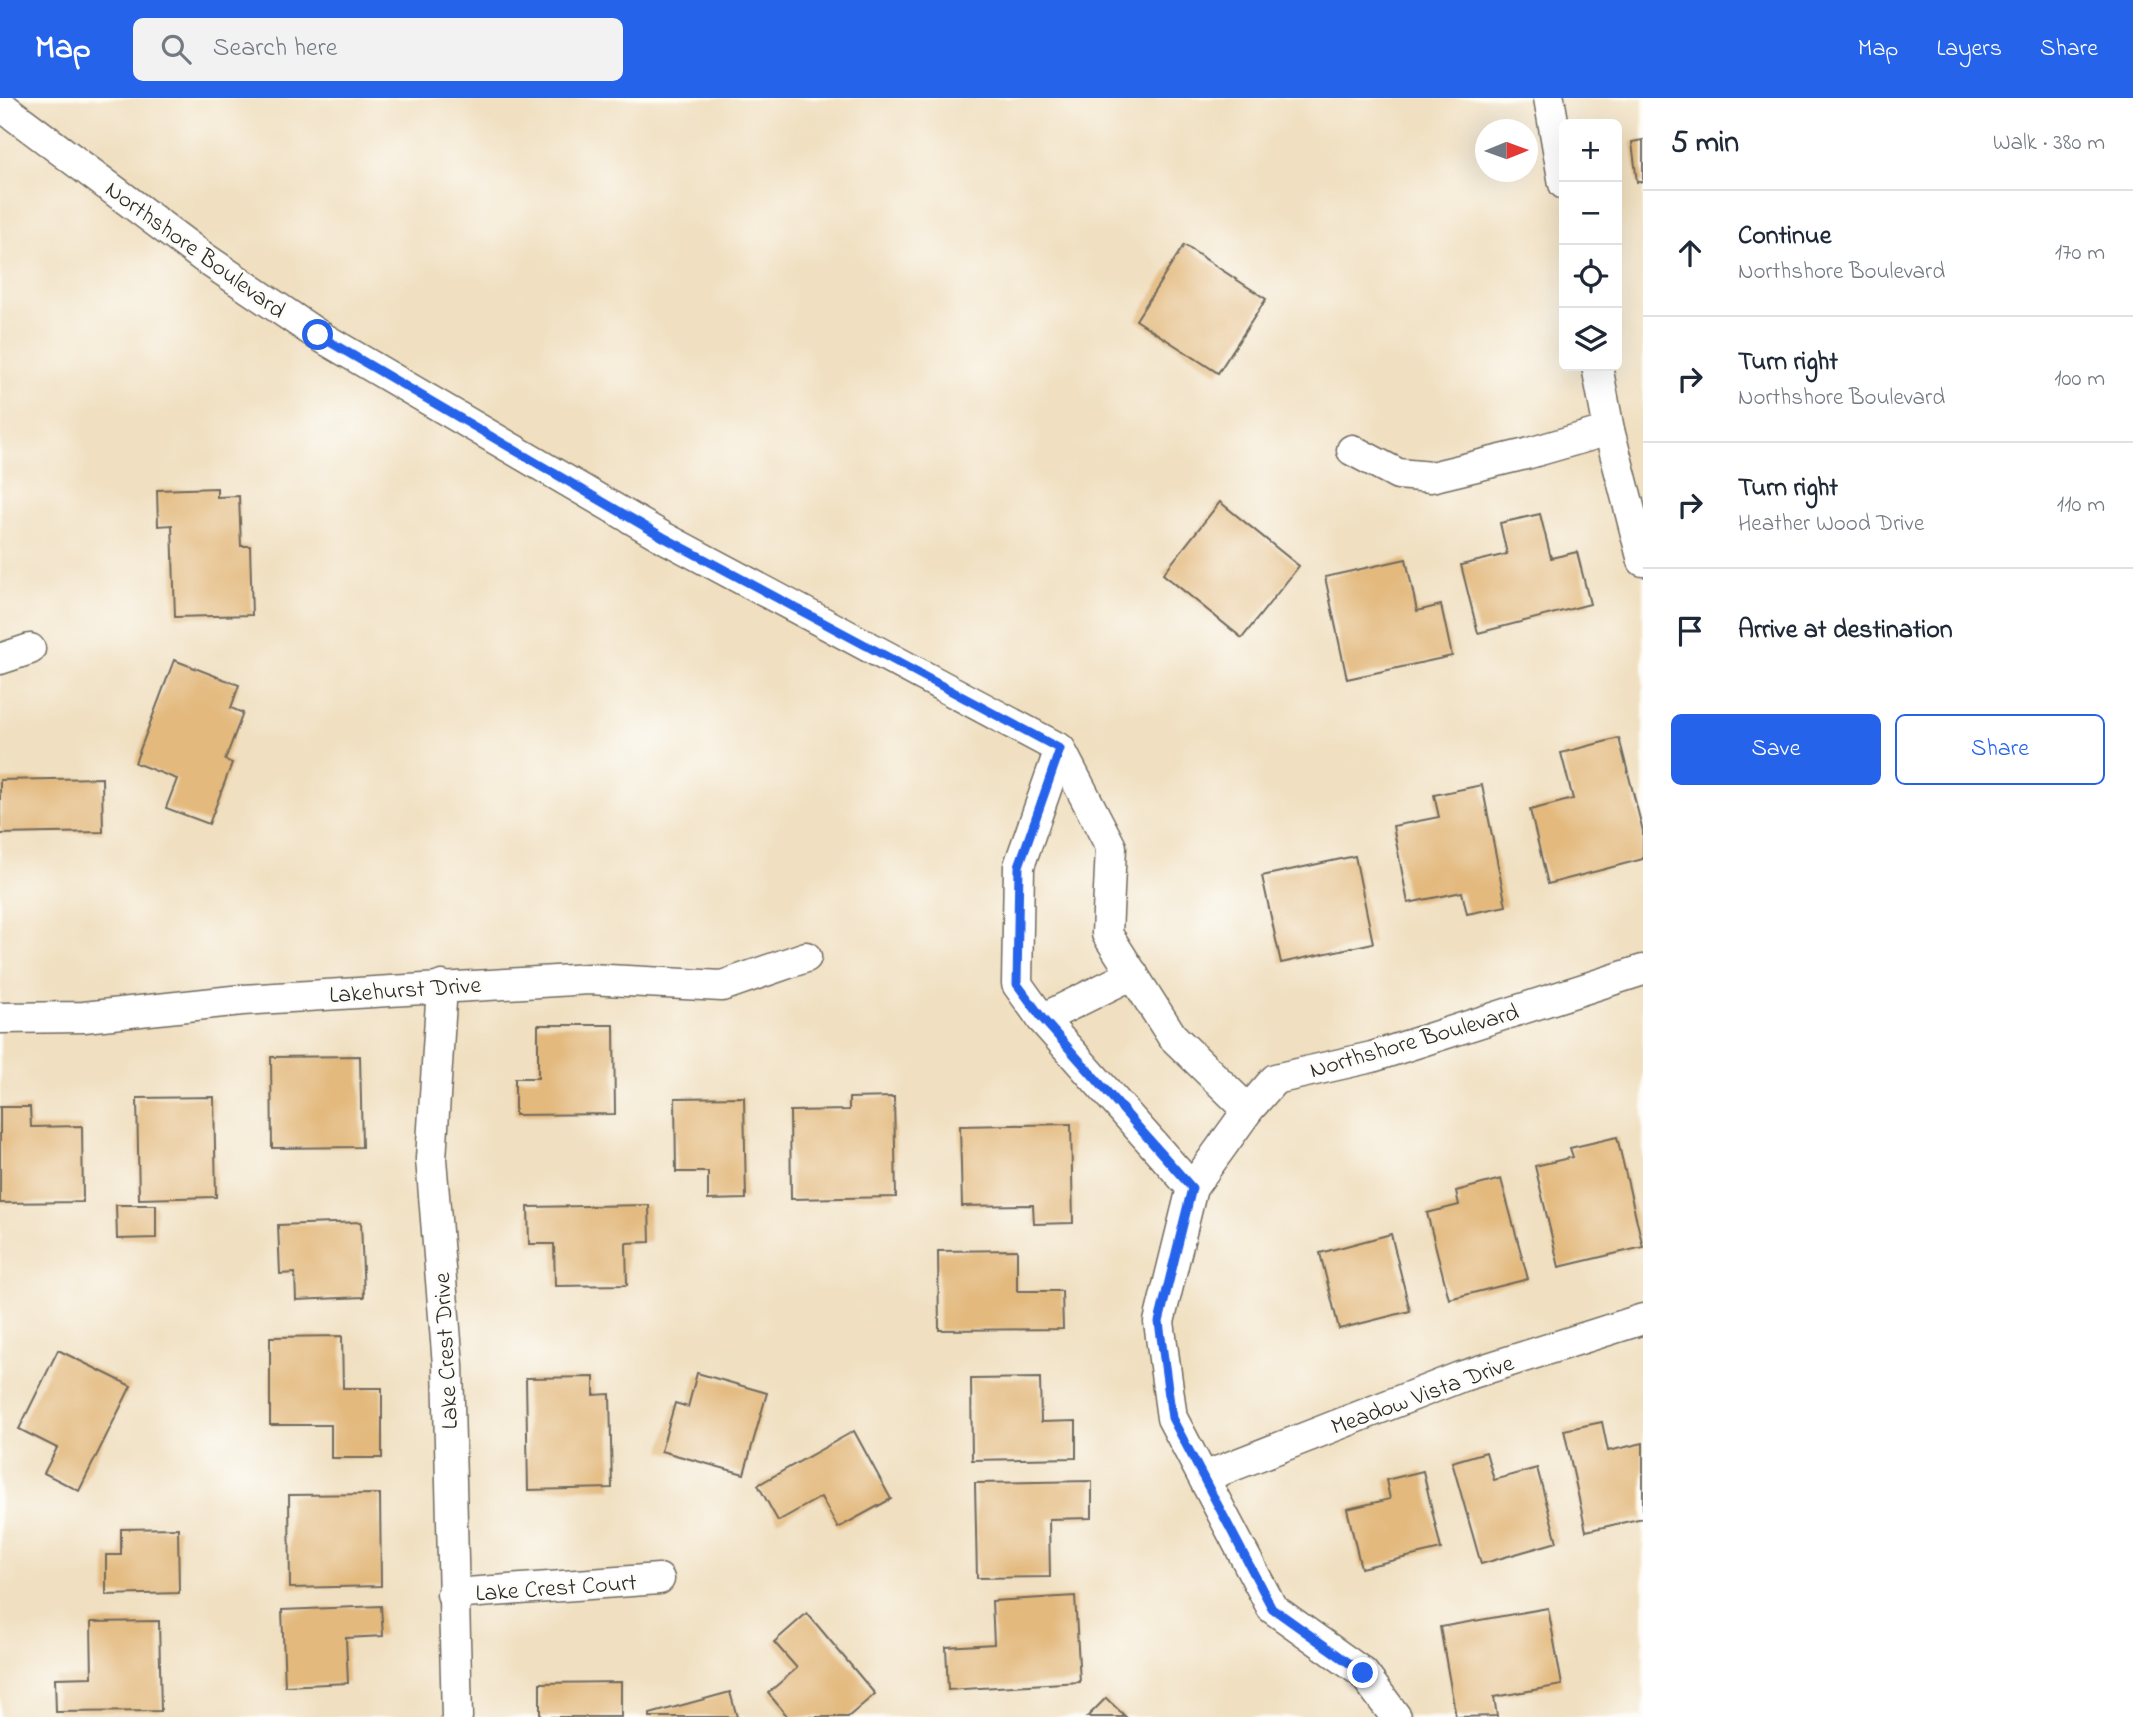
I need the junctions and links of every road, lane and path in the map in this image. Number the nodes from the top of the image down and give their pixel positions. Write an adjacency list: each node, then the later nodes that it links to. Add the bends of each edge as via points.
1 (1549, 98): 3 (street)
2 (0, 105): 10 (street, Northshore Boulevard, via 204,257 318,335 663,537)
3 (1564, 182)
4 (1598, 371): 5 (street)
5 (1609, 430): 6 (street, via 1431,477 1398,474); 7 (street)
6 (1352, 450)
7 (1643, 561)
8 (30, 649): 9 (street)
9 (0, 659)
10 (1060, 749): 13 (street, via 1111,847 1107,934); 16 (street, via 1019,866 1017,984)
11 (806, 957): 14 (street, Lakehurst Drive, via 722,986 589,979)
12 (1643, 970): 17 (street, Northshore Boulevard, via 1373,1057 1275,1079)
13 (1133, 974): 16 (street); 17 (street, via 1172,1036)
14 (442, 986): 15 (street, Lakehurst Drive, via 84,1017); 22 (street, Lake Crest Drive, via 431,1160 449,1365)
15 (0, 1018)
16 (1042, 1018): 18 (street)
17 (1248, 1110): 18 (street, Northshore Boulevard)
18 (1192, 1188): 20 (street, via 1159,1322 1172,1418)
19 (1643, 1320): 20 (street, Meadow Vista Drive, via 1460,1377)
20 (1204, 1477): 24 (street, via 1272,1608 1363,1673)
21 (659, 1579): 22 (street, Lake Crest Court)
22 (453, 1594): 23 (street, Lake Crest Drive)
23 (457, 1717)
24 (1396, 1717)

